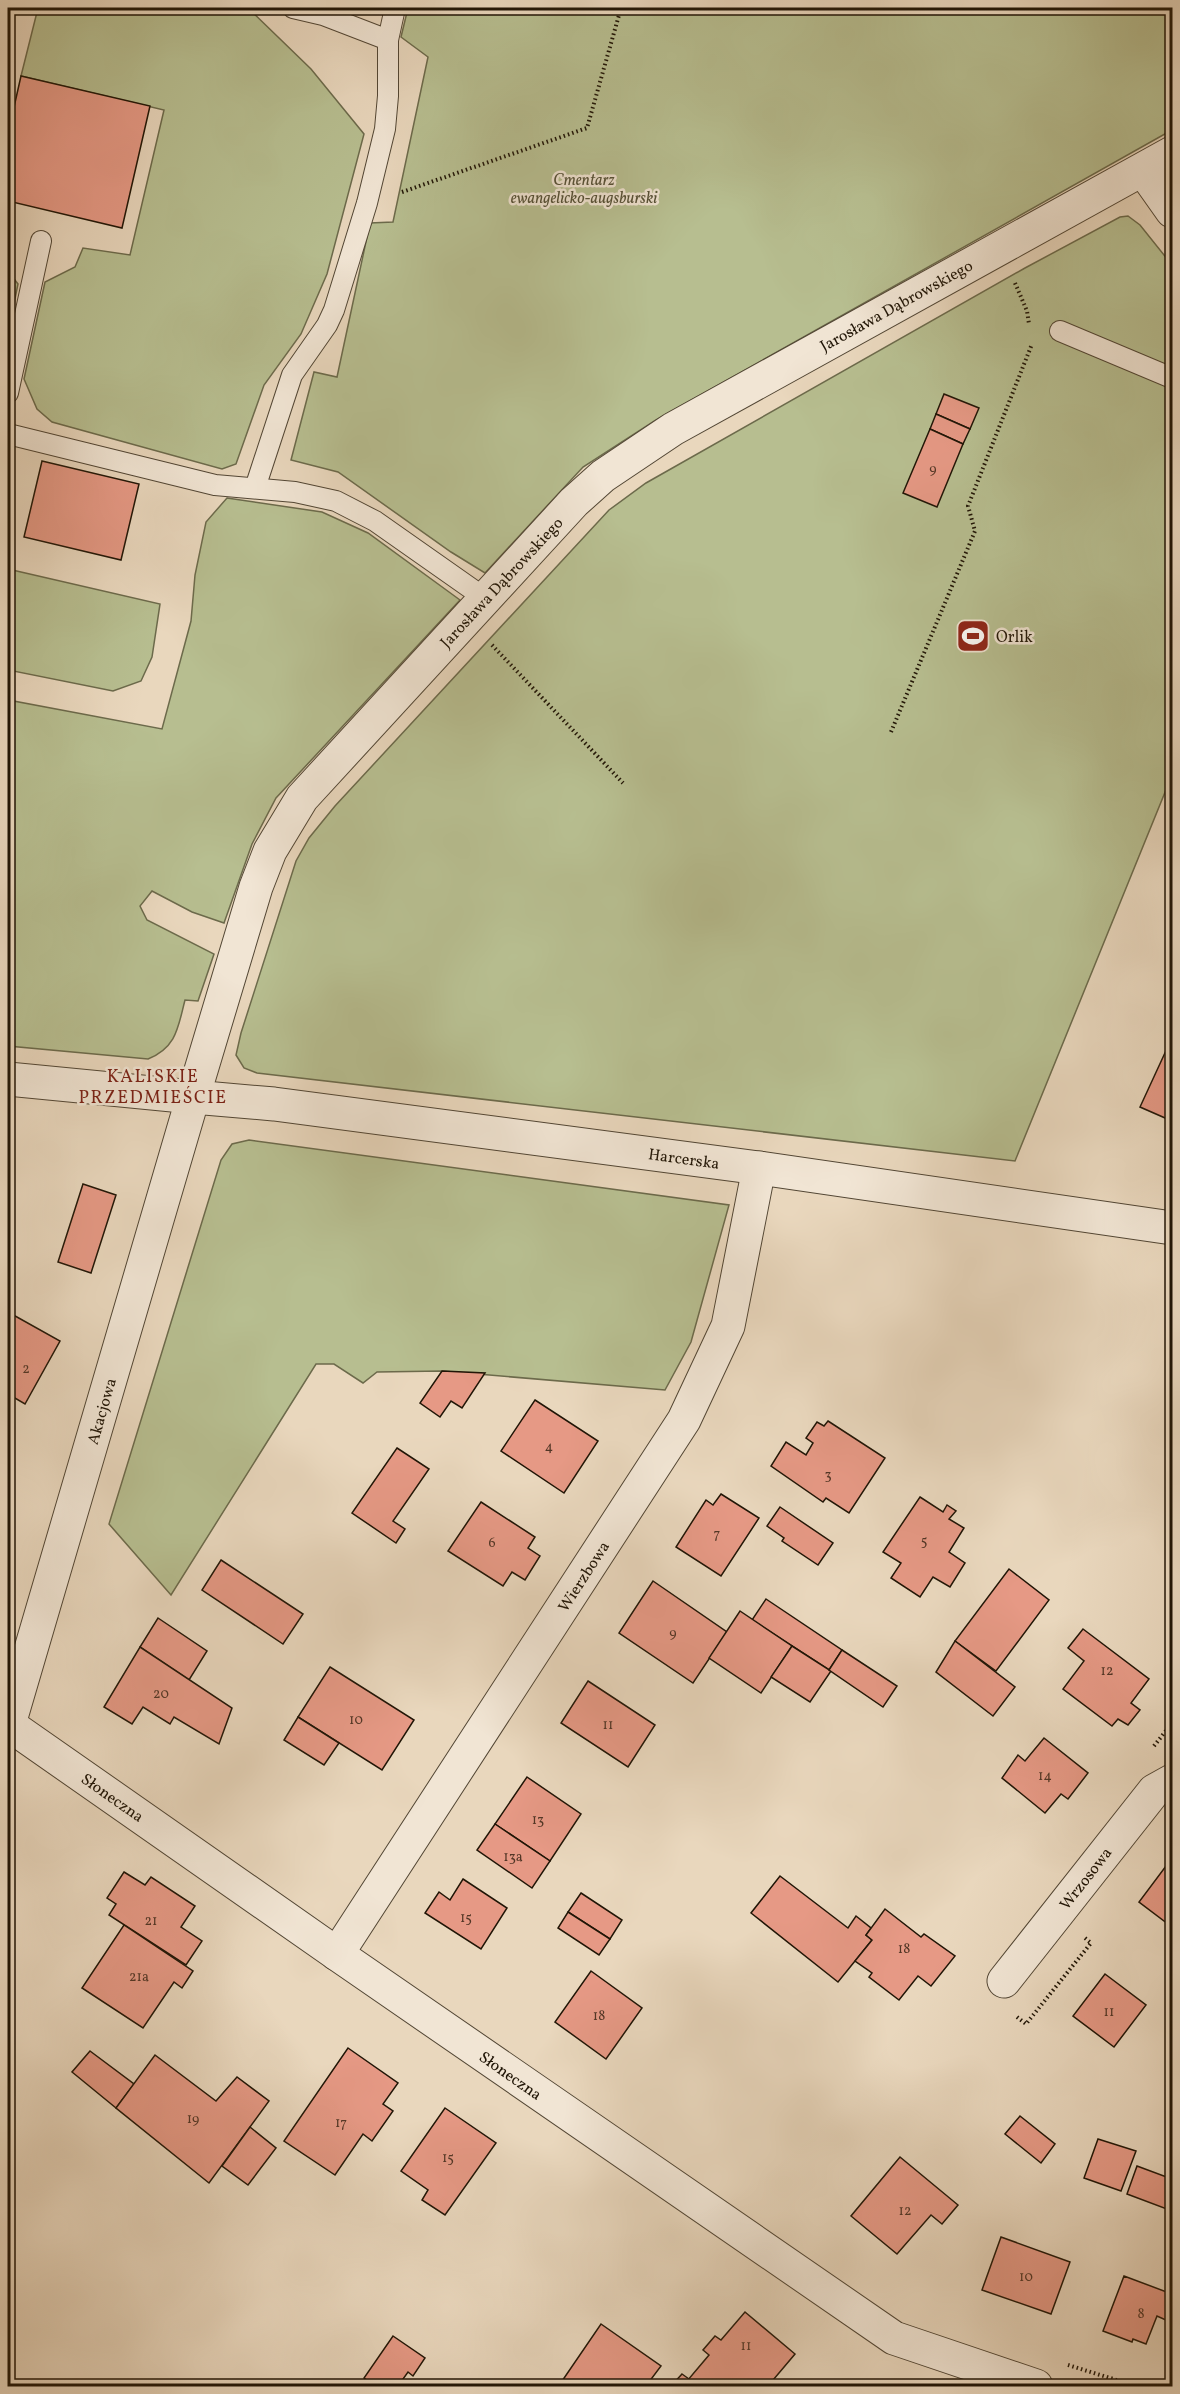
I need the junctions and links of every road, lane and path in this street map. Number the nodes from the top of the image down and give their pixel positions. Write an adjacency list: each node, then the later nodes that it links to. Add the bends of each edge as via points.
1 (293, 8): 4 (lane)
2 (395, 8): 4 (lane)
3 (621, 8): 7 (path, via 587,128)
4 (388, 40): 7 (lane, via 385,129)
5 (1173, 153): 6 (street, Jarosława Dąbrowskiego)
6 (1143, 170): 8 (street); 16 (street, Jarosława Dąbrowskiego, via 640,449 574,502)
7 (367, 203): 15 (lane, via 334,310 292,375)
8 (1173, 211)
9 (41, 241): 13 (lane)
10 (1060, 331): 12 (lane)
11 (1032, 344): 18 (path, via 968,506 975,531)
12 (1173, 378)
13 (8, 393)
14 (8, 434): 15 (lane, via 215,485)
15 (255, 488): 16 (lane, via 336,501 375,521)
16 (486, 599): 21 (street, Jarosława Dąbrowskiego, via 302,798 283,826 256,886)
17 (492, 645): 19 (path)
18 (891, 732)
19 (623, 783)
20 (8, 1078): 21 (street)
21 (193, 1097): 22 (street, Harcerska, via 274,1104); 24 (street, Akacjowa)
22 (759, 1168): 23 (street, Harcerska); 26 (street, Wierzbowa, via 728,1326 684,1420)
23 (1173, 1228)
24 (8, 1724): 26 (street, Słoneczna)
25 (1173, 1781): 27 (street, Wrzosowa, via 1154,1791)
26 (337, 1954): 28 (street, Słoneczna, via 894,2338)
27 (1004, 1981)
28 (1036, 2386)

